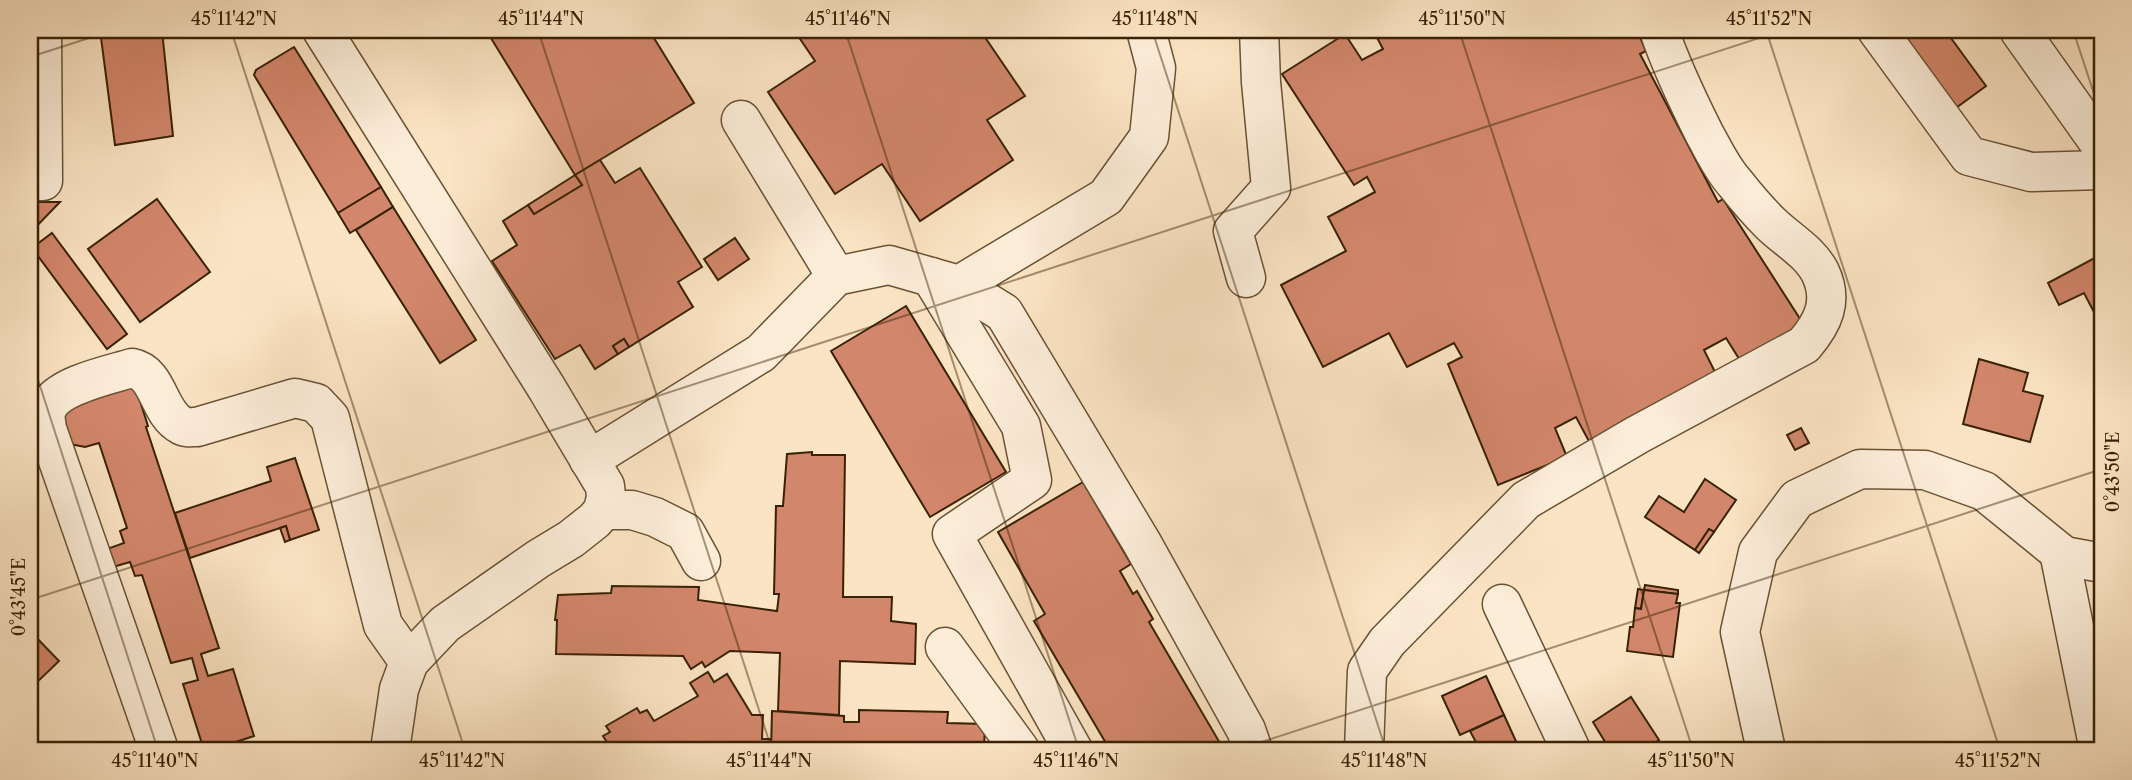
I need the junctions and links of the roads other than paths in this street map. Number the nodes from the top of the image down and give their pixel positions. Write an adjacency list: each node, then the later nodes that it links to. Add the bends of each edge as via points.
1 (42, 30): 11 (street, via 43,181)
2 (322, 30): 15 (street)
3 (1146, 30): 14 (street, via 1156,68 1149,137 1106,197)
4 (1259, 30): 13 (street, via 1271,188 1233,231)
5 (1659, 30): 28 (street, via 1673,71 1732,180 1820,272 1825,312 1820,327 1804,345 1526,500 1387,642 1367,671)
6 (1877, 30): 10 (street, via 1969,156 2031,172)
7 (2019, 30): 9 (street)
8 (741, 120): 12 (street)
9 (2102, 147)
10 (2102, 170)
11 (30, 181)
12 (836, 276): 14 (street, via 889,265); 15 (street, via 761,353)
13 (1246, 278)
14 (945, 281): 26 (street, via 1021,426 1032,480 952,534); 27 (street, via 1004,313 1142,542)
15 (589, 460): 16 (street, via 605,486)
16 (603, 510): 18 (street, via 632,510 685,532); 22 (street, via 571,539 445,624)
17 (2059, 552): 19 (street); 30 (street, via 1984,491 1925,470 1860,469 1797,499 1758,552 1740,632); 31 (street)
18 (701, 561)
19 (2102, 563)
20 (1502, 604): 29 (street)
21 (945, 647): 25 (street)
22 (409, 662): 23 (street, via 383,625 330,418 316,403 295,398 197,428 180,425 139,369 68,389 48,406 47,429); 24 (street, via 399,689)
23 (159, 750)
24 (390, 750)
25 (1020, 750)
26 (1073, 750)
27 (1253, 750)
28 (1364, 750)
29 (1571, 750)
30 (1766, 750)
31 (2099, 750)

